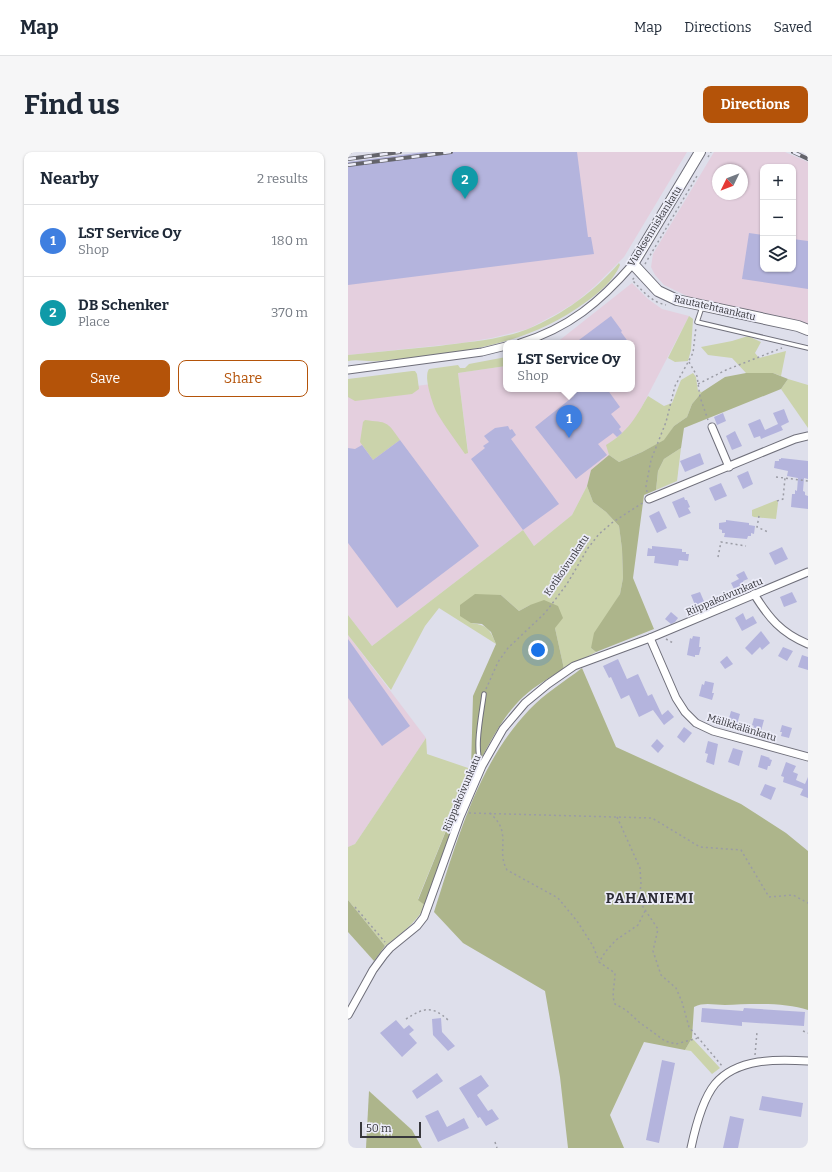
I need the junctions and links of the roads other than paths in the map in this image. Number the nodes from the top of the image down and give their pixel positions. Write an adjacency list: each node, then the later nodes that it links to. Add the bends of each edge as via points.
1 (703, 155): 2 (street, Vuoksenniskankatu)
2 (633, 264): 3 (street, Rautatehtaankatu, via 658,291 677,300); 5 (street, Vuoksenniskankatu, via 589,308 557,328)
3 (702, 306): 4 (street, Rautatehtaankatu); 7 (lane, via 697,322)
4 (808, 330)
5 (529, 340)
6 (503, 347): 8 (street, via 482,352)
7 (808, 348)
8 (348, 370)
9 (712, 427): 11 (street)
10 (808, 436): 11 (street)
11 (729, 467): 12 (street)
12 (649, 499)
13 (808, 572): 14 (street, Riippakoivunkatu)
14 (754, 594): 15 (street, Riippakoivunkatu); 16 (street, via 776,624 794,638)
15 (650, 638): 18 (street, Mälikkälänkatu, via 676,698 696,723 713,731); 19 (street, Riippakoivunkatu, via 574,666 548,684 525,703 503,729)
16 (808, 644)
17 (484, 694): 19 (lane, via 478,747 478,760)
18 (808, 757)
19 (482, 766): 20 (street, Riippakoivunkatu, via 462,812 424,917 390,948 373,970)
20 (348, 1016)
21 (808, 1061): 22 (street, via 784,1060 753,1064 733,1071 723,1078 715,1084 701,1112)
22 (691, 1148)

